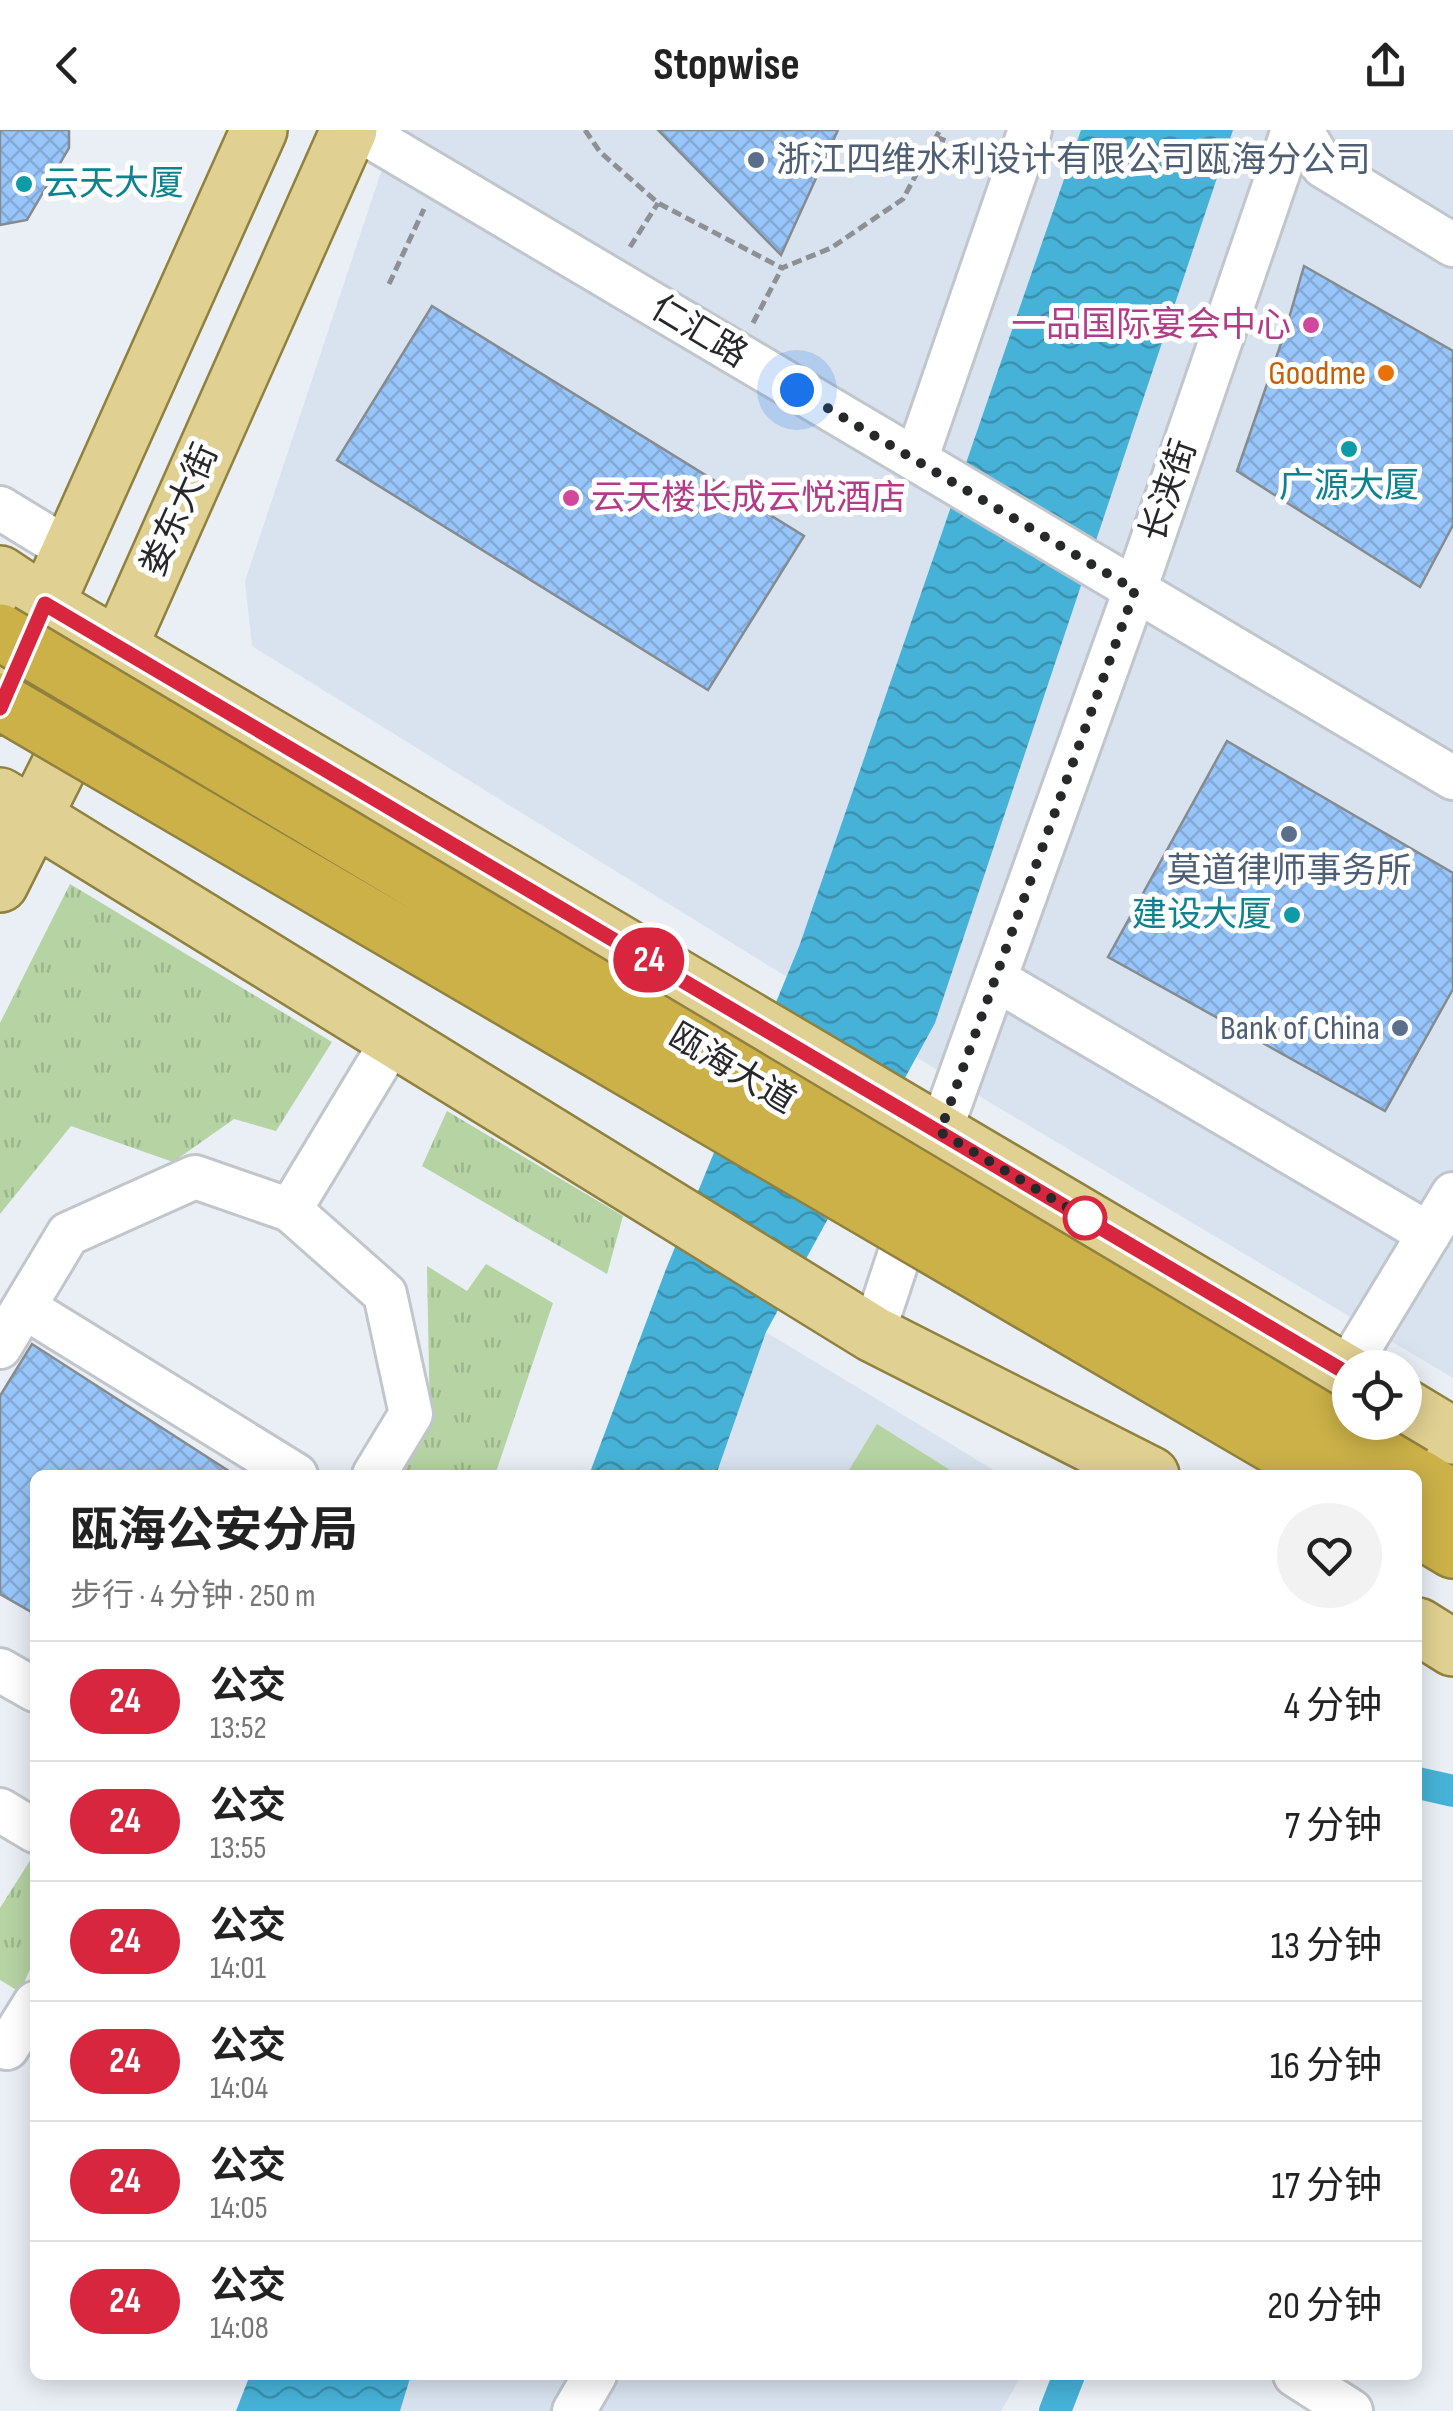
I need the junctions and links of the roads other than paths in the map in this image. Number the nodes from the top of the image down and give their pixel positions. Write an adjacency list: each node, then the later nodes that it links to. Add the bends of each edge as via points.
1 (259, 130): 10 (main road)
2 (349, 130): 15 (main road, 娄东大街)
3 (359, 130): 8 (street, 仁汇路)
4 (1293, 130): 12 (street, 长浃街)
5 (1301, 130): 7 (street, via 1323,166)
6 (1024, 149): 8 (street)
7 (1453, 245)
8 (916, 460): 12 (street, 仁汇路)
9 (0, 508): 10 (street)
10 (69, 550): 13 (main road)
11 (0, 574): 13 (main road)
12 (1135, 590): 17 (street, 仁汇路); 20 (street, 长浃街)
13 (45, 604): 15 (main road); 16 (main road)
14 (0, 632): 37 (highway, 瓯海大道, bridge)
15 (120, 647): 18 (main road, 娄东大街); 22 (main road)
16 (0, 704): 36 (highway, 瓯海大道, bridge)
17 (1453, 778)
18 (17, 806): 19 (main road, 娄东大街); 21 (main road)
19 (0, 884)
20 (995, 979): 22 (street, 长浃街); 25 (street)
21 (394, 1038): 24 (street); 27 (main road)
22 (940, 1132): 27 (street, 长浃街); 30 (main road)
23 (1453, 1194): 25 (street)
24 (290, 1210): 26 (street, via 196,1178 68,1234); 34 (street, via 386,1294 411,1414)
25 (1429, 1234): 29 (street)
26 (24, 1307): 28 (street); 33 (street)
27 (873, 1334): 35 (main road)
28 (0, 1347)
29 (1361, 1350)
30 (1332, 1364)
31 (1422, 1418): 32 (main road)
32 (1453, 1436)
33 (288, 1470)
34 (377, 1470)
35 (1134, 1470)
36 (1315, 1470)
37 (1406, 1470)
38 (1422, 1480): 39 (highway, 瓯海大道)
39 (1453, 1499)
40 (1422, 1531): 41 (highway)
41 (1453, 1550)
42 (1422, 1629): 43 (main road)
43 (1453, 1648)
44 (0, 1670): 45 (street)
45 (30, 1687)
46 (0, 1810): 47 (street)
47 (30, 1829)
48 (30, 2014): 49 (street)
49 (14, 2053)
50 (592, 2380): 52 (street)
51 (1303, 2380): 53 (street)
52 (574, 2411)
53 (1351, 2411)

